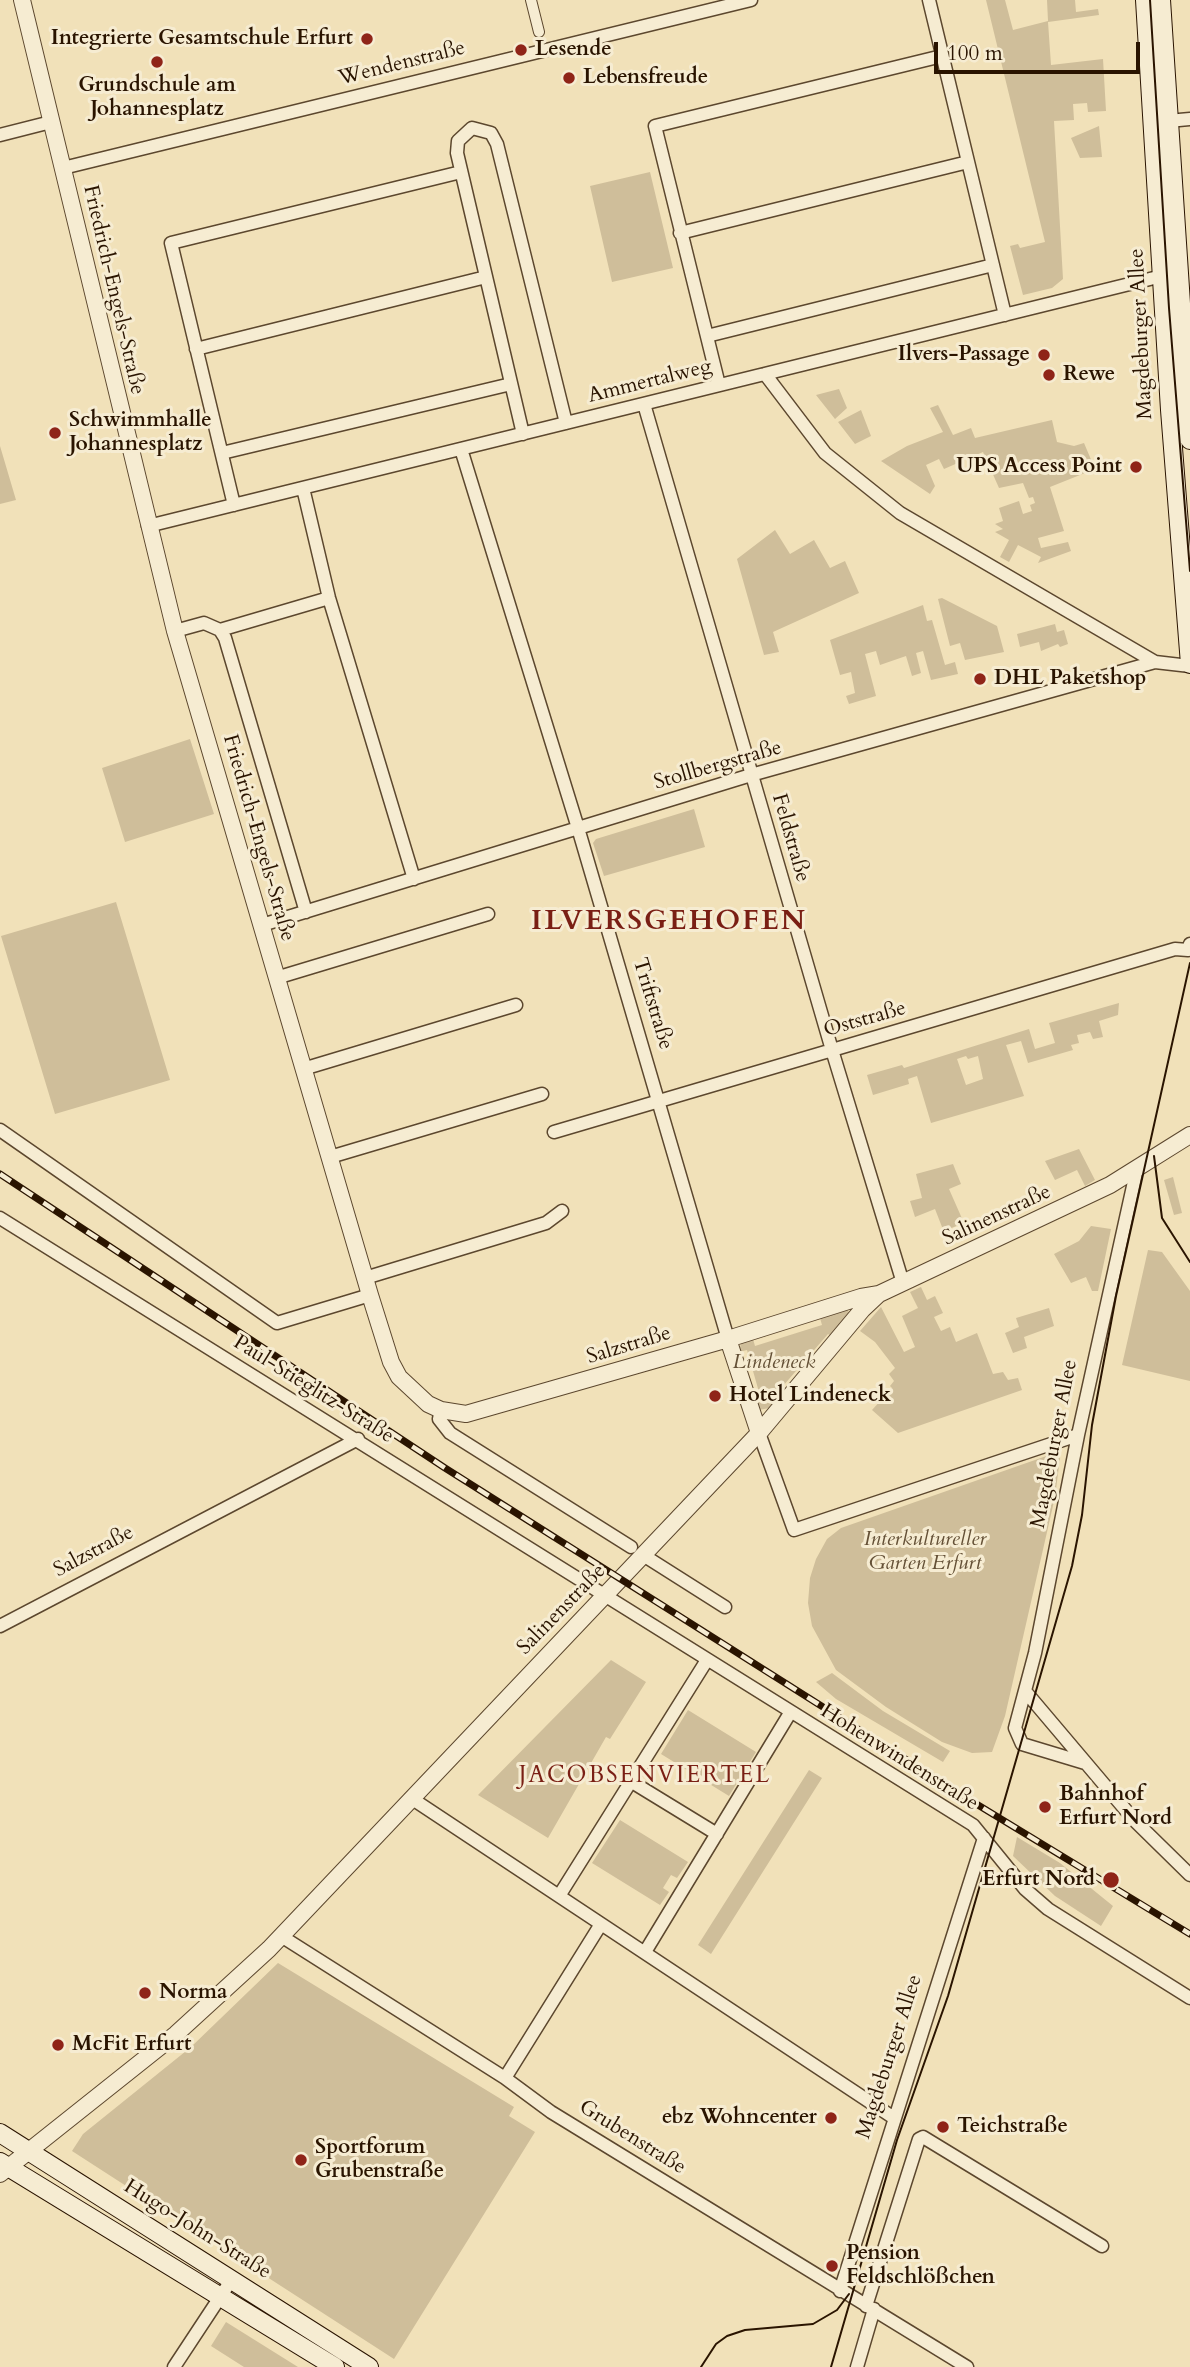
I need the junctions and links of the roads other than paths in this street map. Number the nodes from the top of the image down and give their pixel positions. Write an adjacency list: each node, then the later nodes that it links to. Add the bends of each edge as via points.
1 (22, 0): 11 (street, Friedrich-Engels-Straße)
2 (531, 0): 7 (street)
3 (751, 0): 14 (street, Wendenstraße)
4 (929, 0): 8 (street)
5 (1145, 0): 18 (main road, Magdeburger Allee)
6 (1161, 0): 10 (main road, Magdeburger Allee)
7 (539, 32)
8 (942, 56): 13 (street); 16 (street, via 655,126)
9 (1190, 119): 10 (street)
10 (1168, 121): 20 (main road, Magdeburger Allee)
11 (51, 122): 12 (street); 14 (street, Friedrich-Engels-Straße)
12 (0, 135)
13 (968, 162): 16 (street); 17 (street)
14 (63, 168): 35 (street, Friedrich-Engels-Straße)
15 (461, 172): 19 (street); 23 (street, via 171,243); 28 (street, via 456,147 461,135 472,128 491,133)
16 (680, 233): 22 (street)
17 (993, 265): 21 (street); 22 (street)
18 (1162, 276): 21 (street, Ammertalweg); 40 (main road, Magdeburger Allee)
19 (486, 277): 23 (street); 25 (street)
20 (1184, 286): 30 (main road, Magdeburger Allee)
21 (1005, 314): 24 (street, Ammertalweg)
22 (707, 336): 26 (street)
23 (196, 349): 32 (street)
24 (765, 374): 26 (street, Ammertalweg); 39 (street, via 825,453 889,505)
25 (512, 384): 29 (street); 32 (street)
26 (719, 385): 27 (street, Ammertalweg)
27 (643, 404): 28 (street, Ammertalweg); 41 (street, Feldstraße)
28 (566, 423): 29 (street, Ammertalweg)
29 (523, 433): 31 (street, Ammertalweg)
30 (1190, 440)
31 (461, 449): 33 (street, Ammertalweg); 42 (street, Triftstraße)
32 (222, 453): 34 (street)
33 (303, 488): 34 (street, Ammertalweg); 36 (street)
34 (233, 505): 35 (street, Ammertalweg)
35 (148, 526): 38 (street, Friedrich-Engels-Straße)
36 (329, 598): 37 (street); 43 (street)
37 (220, 629): 38 (street, via 204,623); 44 (street, Friedrich-Engels-Straße)
38 (175, 631): 46 (street, Friedrich-Engels-Straße)
39 (1155, 662): 40 (street, Stollbergstraße); 41 (street, Stollbergstraße)
40 (1190, 665)
41 (751, 775): 42 (street, Stollbergstraße); 50 (street, Feldstraße)
42 (578, 828): 43 (street, Stollbergstraße); 53 (street, Triftstraße)
43 (414, 879): 44 (street, Stollbergstraße)
44 (306, 912): 46 (street, Stollbergstraße)
45 (488, 914): 48 (street)
46 (261, 925): 48 (street, Friedrich-Engels-Straße)
47 (1189, 947): 50 (street, Oststraße)
48 (276, 978): 51 (street, Friedrich-Engels-Straße)
49 (516, 1005): 51 (street)
50 (832, 1050): 53 (street, Oststraße); 62 (street, Feldstraße)
51 (303, 1069): 57 (street, Friedrich-Engels-Straße)
52 (542, 1094): 57 (street)
53 (659, 1101): 55 (street, Oststraße); 65 (street, Triftstraße)
54 (0, 1130): 64 (street, via 277,1323)
55 (554, 1132)
56 (1190, 1135): 58 (street, Salinenstraße)
57 (330, 1157): 61 (street, Friedrich-Engels-Straße)
58 (1138, 1168): 62 (street, Salinenstraße); 69 (street, Magdeburger Allee)
59 (562, 1211): 61 (street, via 546,1223)
60 (0, 1218): 70 (street, Paul-Stieglitz-Straße)
61 (365, 1278): 64 (street, Friedrich-Engels-Straße)
62 (903, 1283): 63 (street, Salinenstraße)
63 (880, 1294): 65 (street, Salzstraße); 68 (street, Salinenstraße)
64 (370, 1295): 66 (street, Friedrich-Engels-Straße)
65 (728, 1339): 67 (street, Salzstraße, via 486,1410 466,1414); 68 (street, Triftstraße)
66 (399, 1377): 67 (street, Salzstraße, via 416,1396)
67 (441, 1410): 71 (street, via 439,1419 450,1433)
68 (759, 1433): 69 (street, Triftstraße, via 794,1530); 71 (street, Salinenstraße)
69 (1078, 1435): 76 (street, Magdeburger Allee)
70 (358, 1440): 72 (street, Paul-Stieglitz-Straße); 74 (street, Salzstraße)
71 (637, 1551): 72 (street, Salinenstraße); 73 (street)
72 (604, 1596): 75 (street, Hohenwindenstraße); 80 (street, Salinenstraße)
73 (725, 1607)
74 (0, 1626)
75 (706, 1660): 77 (street, Hohenwindenstraße); 79 (street)
76 (1025, 1691): 78 (street); 78 (street, Magdeburger Allee, via 1015,1728 1022,1744)
77 (790, 1713): 81 (street); 82 (street, Hohenwindenstraße, via 973,1825)
78 (1085, 1763): 83 (street)
79 (632, 1782): 81 (street); 84 (street)
80 (411, 1798): 84 (street); 86 (street, Salinenstraße)
81 (717, 1834): 87 (street)
82 (984, 1838): 88 (street, Hohenwindenstraße, via 1025,1889 1048,1909); 90 (street, Magdeburger Allee)
83 (1190, 1875)
84 (559, 1896): 85 (street)
85 (601, 1924): 87 (street); 89 (street)
86 (281, 1936): 89 (street, Grubenstraße); 92 (street, Salinenstraße, via 176,2034)
87 (645, 1952): 90 (street)
88 (1190, 1998)
89 (505, 2078): 96 (street, Grubenstraße, via 551,2112)
90 (894, 2118): 96 (street, Magdeburger Allee)
91 (0, 2133): 92 (main road, Hugo-John-Straße)
92 (29, 2150): 93 (street, Salinenstraße); 95 (main road, Hugo-John-Straße)
93 (3, 2167): 97 (main road, Hugo-John-Straße)
94 (1102, 2246): 98 (street, via 923,2137)
95 (232, 2279): 97 (street); 101 (main road, Hugo-John-Straße)
96 (839, 2291): 98 (street, Grubenstraße)
97 (220, 2296): 99 (street); 100 (main road, Hugo-John-Straße)
98 (870, 2308): 102 (street); 103 (street, Grubenstraße)
99 (174, 2367)
100 (335, 2367)
101 (369, 2367)
102 (856, 2367)
103 (967, 2367)

